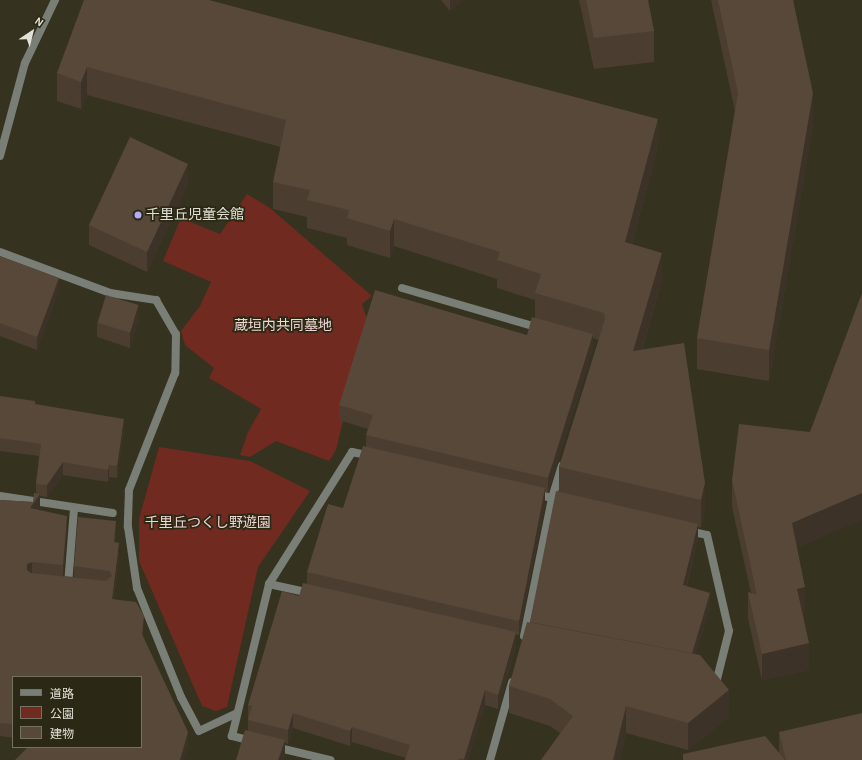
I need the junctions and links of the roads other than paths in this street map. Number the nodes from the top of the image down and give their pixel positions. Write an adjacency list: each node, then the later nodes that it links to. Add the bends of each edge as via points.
1 (55, 0): 2 (street, via 25,63)
2 (0, 156)
3 (0, 252): 21 (street, via 110,293 156,300 176,334 175,373 129,490 128,527 137,588 181,697 199,731)
4 (402, 288): 5 (street)
5 (547, 330)
6 (566, 454): 10 (street)
7 (382, 459): 15 (street, via 352,452)
8 (528, 493): 10 (street)
9 (0, 496): 12 (street)
10 (552, 498): 11 (street); 18 (street)
11 (574, 503)
12 (74, 508): 13 (street); 16 (street)
13 (113, 513)
14 (678, 528): 20 (street, via 707,535 729,631 717,679)
15 (269, 584): 17 (street); 21 (street)
16 (68, 585)
17 (323, 596)
18 (523, 642)
19 (515, 671): 23 (street)
20 (702, 676)
21 (237, 713): 22 (street, via 232,736)
22 (330, 760)
23 (490, 760)

